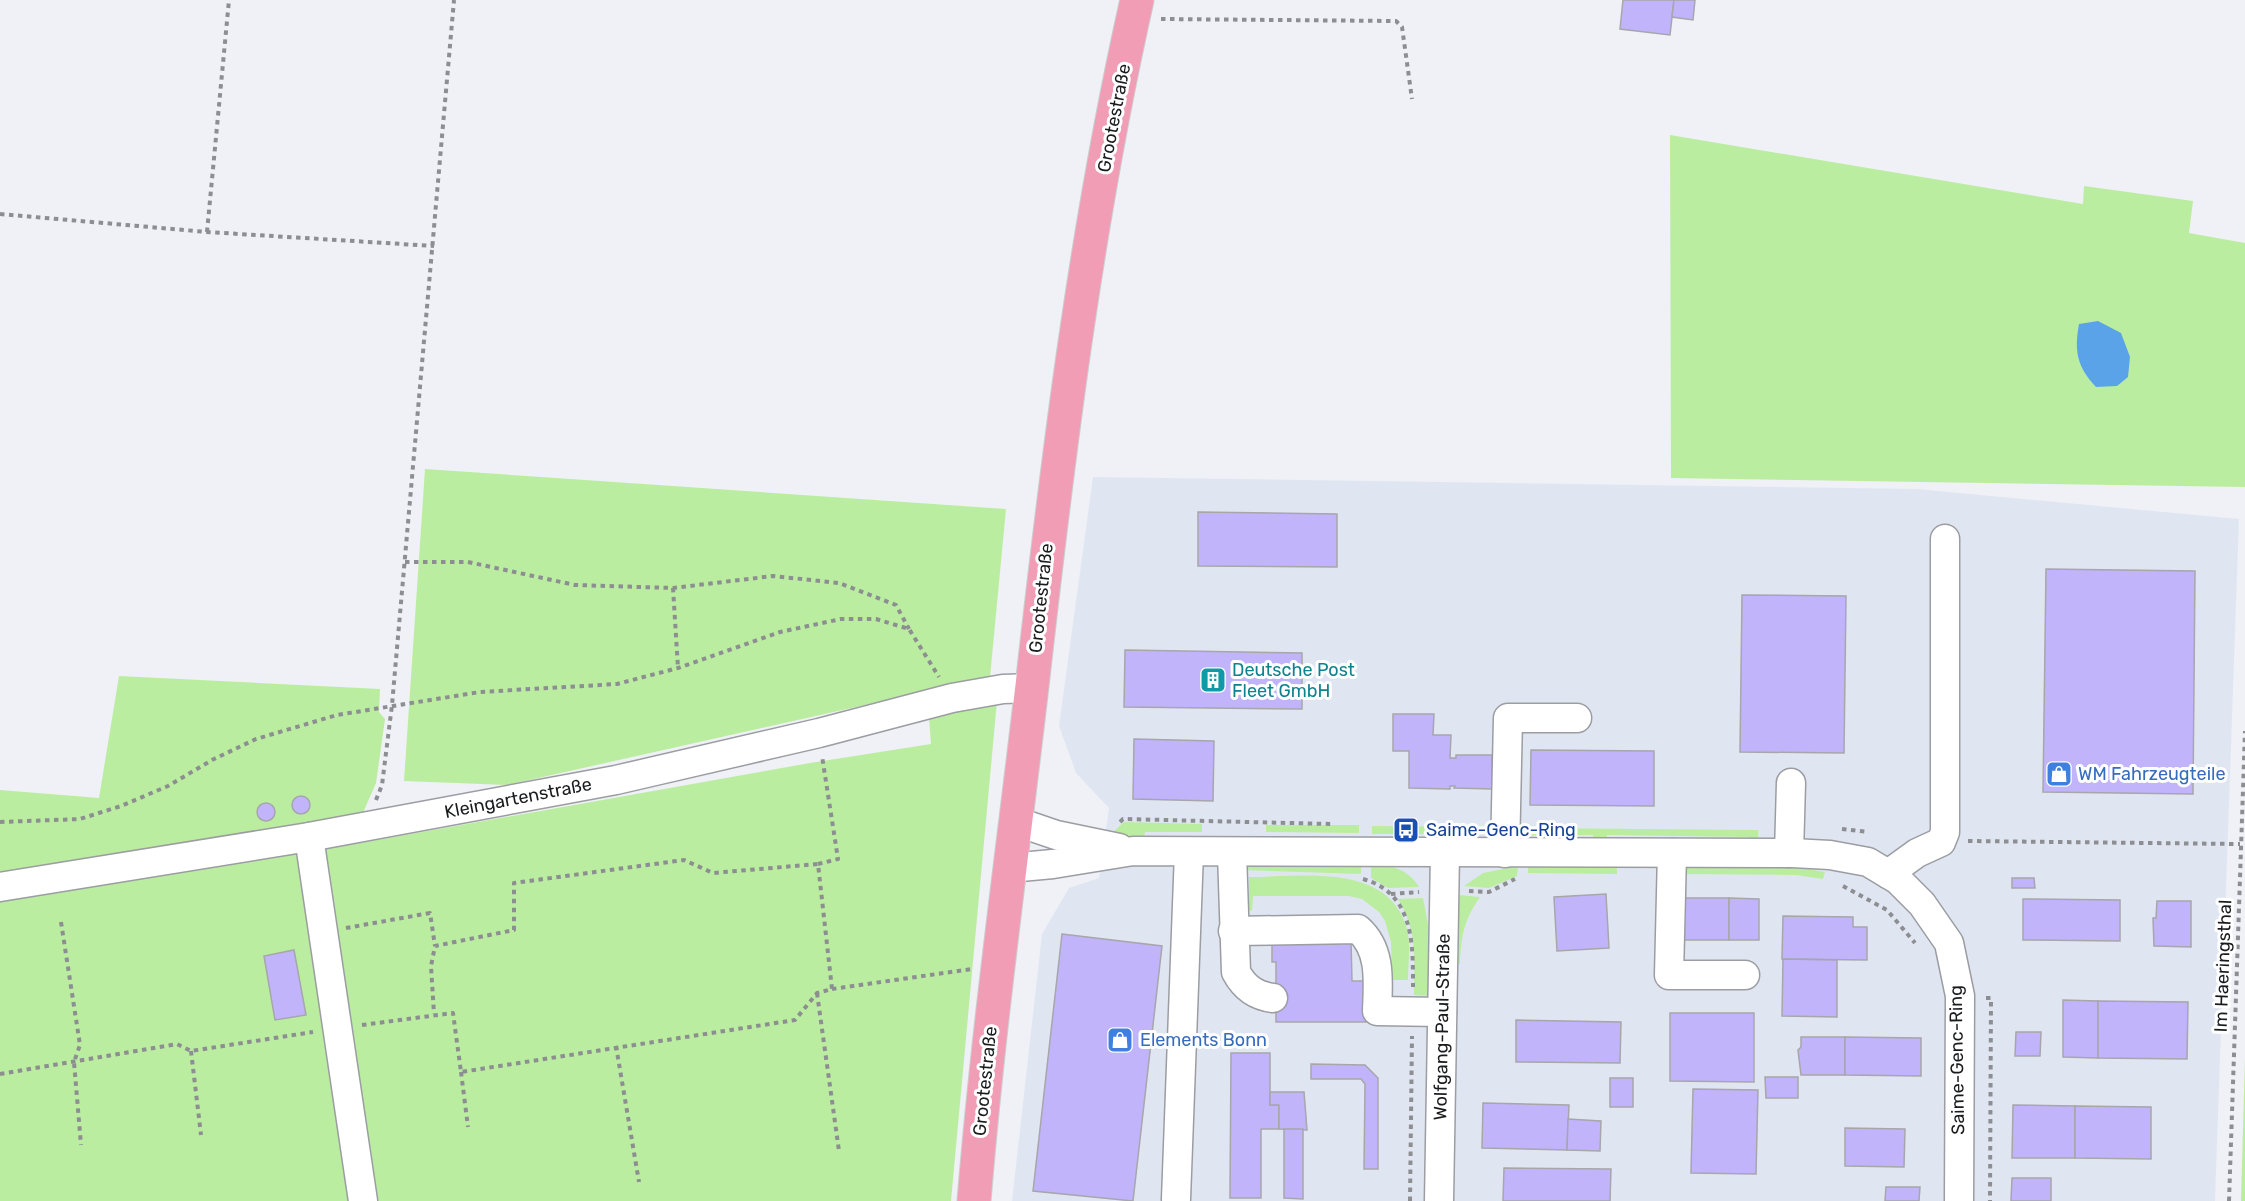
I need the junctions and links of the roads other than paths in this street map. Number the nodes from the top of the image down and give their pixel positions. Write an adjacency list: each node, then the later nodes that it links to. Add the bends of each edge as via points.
1 (1135, 9): 3 (main road, Grootestraße, via 1094,222 1061,432)
2 (1945, 539): 16 (street, via 1945,832 1941,842)
3 (1031, 688): 6 (main road, Grootestraße); 7 (street, Kleingartenstraße, via 952,698 616,780)
4 (1578, 718): 12 (street, via 1508,718)
5 (1791, 783): 14 (street)
6 (1015, 821): 8 (street, Saime-Genc-Ring, via 1056,835); 15 (main road, Grootestraße)
7 (309, 837): 17 (street, Kleingartenstraße); 23 (street)
8 (1133, 851): 9 (street, Saime-Genc-Ring); 15 (street, Saime-Genc-Ring)
9 (1189, 852): 10 (street, Saime-Genc-Ring); 22 (street)
10 (1232, 853): 11 (street, Saime-Genc-Ring); 18 (street)
11 (1445, 853): 12 (street, Saime-Genc-Ring); 21 (street, Wolfgang-Paul-Straße)
12 (1505, 853): 13 (street, Saime-Genc-Ring)
13 (1672, 853): 14 (street, Saime-Genc-Ring); 19 (street, via 1669,975)
14 (1789, 853): 16 (street, Saime-Genc-Ring, via 1868,862)
15 (1009, 868): 24 (main road, Grootestraße)
16 (1888, 874): 26 (street, Saime-Genc-Ring, via 1922,904 1949,943 1960,996)
17 (0, 887)
18 (1233, 931): 20 (street, via 1233,958 1239,978 1254,993); 21 (street, via 1358,929 1375,954 1377,1011)
19 (1745, 975)
20 (1273, 998)
21 (1443, 1012): 25 (street, Wolfgang-Paul-Straße)
22 (1176, 1199)
23 (363, 1201)
24 (974, 1201)
25 (1440, 1201)
26 (1959, 1201)

